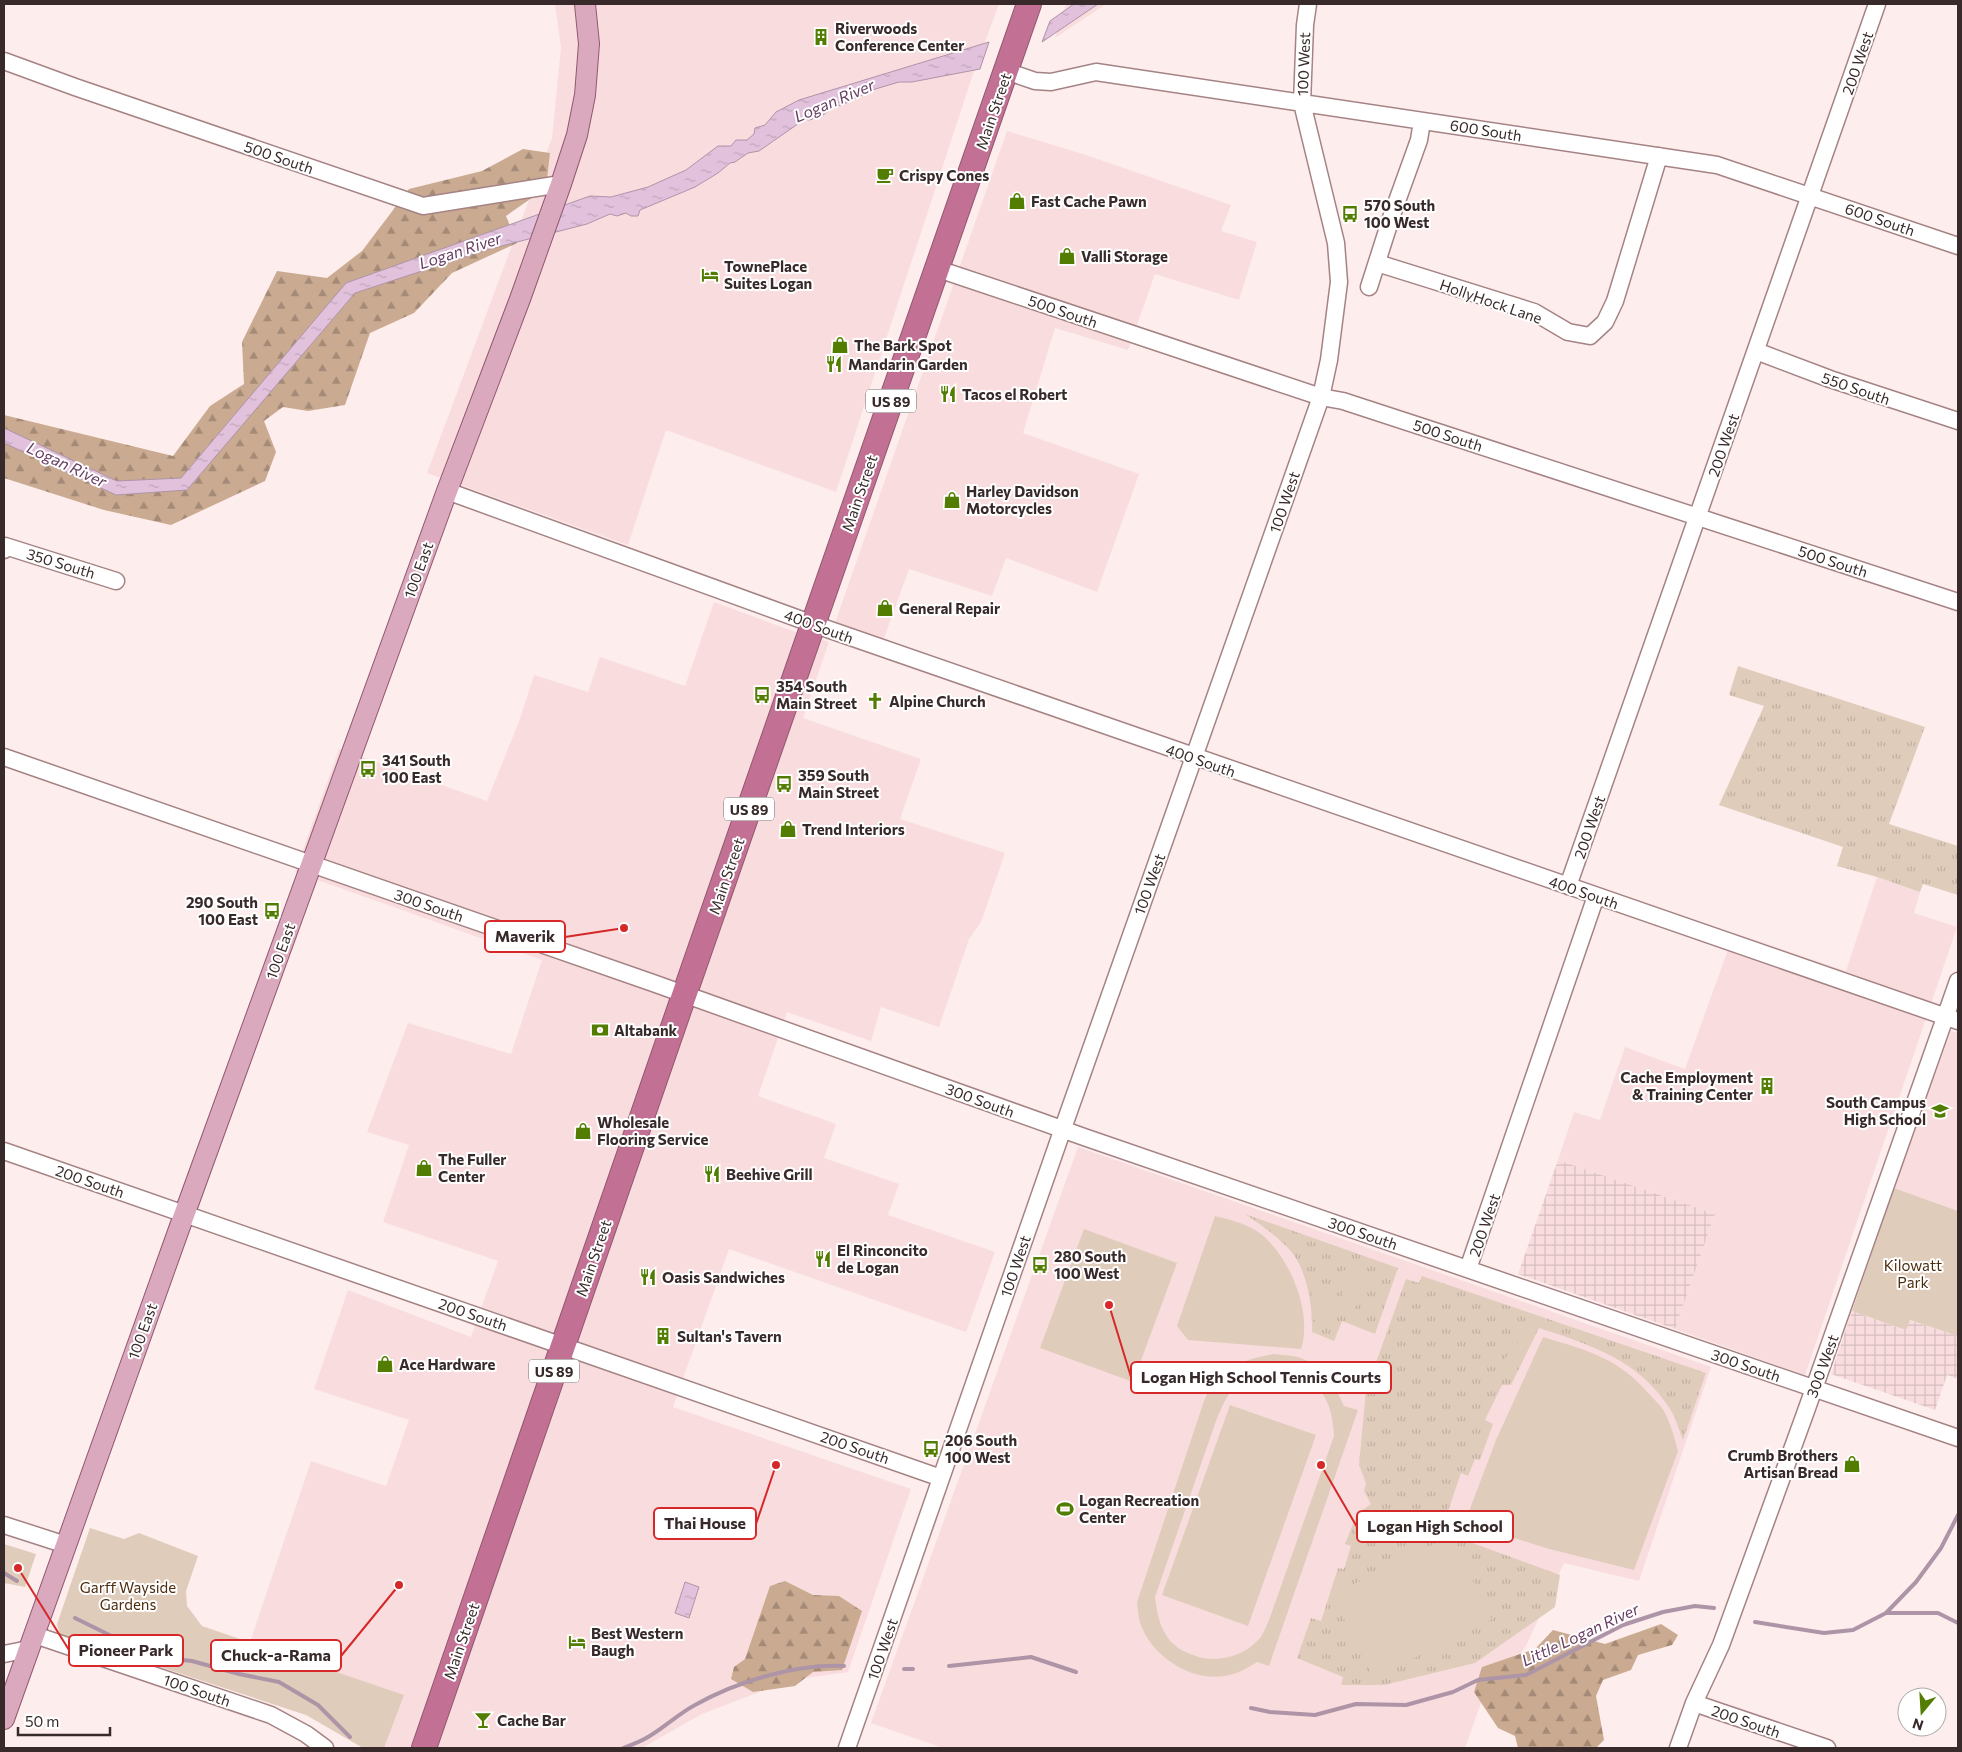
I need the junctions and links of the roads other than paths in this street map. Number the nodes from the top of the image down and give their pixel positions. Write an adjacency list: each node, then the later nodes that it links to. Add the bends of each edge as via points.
1 (585, 4): 10 (main road, 100 East, via 589,44 585,95 577,135)
2 (1029, 4): 6 (highway, Main Street / US 89)
3 (1308, 4): 7 (street, 100 West)
4 (1877, 4): 11 (street, 200 West)
5 (4, 61): 10 (street, 500 South, via 423,206)
6 (1006, 71): 7 (street, 600 South, via 1035,81 1051,82 1096,72); 14 (highway, Main Street / US 89)
7 (1302, 103): 8 (street, 600 South); 17 (street, 100 West, via 1336,242 1339,282)
8 (1422, 121): 9 (street, 600 South); 13 (street)
9 (1659, 156): 11 (street, 600 South, via 1718,165); 13 (street, HollyHock Lane, via 1615,301 1605,322 1590,336 1568,332 1534,312)
10 (561, 184): 19 (main road, 100 East, via 495,369)
11 (1810, 196): 12 (street, 600 South); 16 (street, 200 West)
12 (1958, 246)
13 (1377, 263): 15 (street)
14 (938, 269): 17 (street, 500 South); 24 (highway, Main Street / US 89)
15 (1369, 287)
16 (1756, 351): 18 (street, 550 South); 20 (street, 200 West)
17 (1321, 397): 20 (street, 500 South, via 1343,401); 26 (street, 100 West)
18 (1958, 421)
19 (447, 491): 24 (street, 400 South); 27 (main road, 100 East)
20 (1698, 516): 23 (street, 500 South); 28 (street, 200 West)
21 (4, 548): 22 (street, 350 South)
22 (116, 581)
23 (1958, 602)
24 (813, 624): 26 (street, 400 South); 31 (highway, Main Street / US 89)
25 (4, 757): 27 (street, 300 South)
26 (1194, 757): 28 (street, 400 South); 33 (street, 100 West)
27 (312, 864): 31 (street, 300 South); 35 (main road, 100 East)
28 (1568, 886): 29 (street, 400 South)
29 (1596, 896): 32 (street, 400 South); 36 (street, 200 West)
30 (1958, 981): 32 (street, 300 West)
31 (684, 994): 33 (street, 300 South); 37 (highway, Main Street / US 89)
32 (1952, 1019): 38 (street, 300 West)
33 (1063, 1129): 36 (street, 300 South); 40 (street, 100 West)
34 (4, 1151): 35 (street, 200 South)
35 (184, 1214): 37 (street, 200 South); 42 (main road, 100 East)
36 (1468, 1269): 38 (street, 300 South)
37 (563, 1346): 40 (street, 200 South); 48 (highway, Main Street / US 89)
38 (1814, 1388): 39 (street, 300 South); 45 (street, 300 West, via 1721,1645)
39 (1958, 1438)
40 (941, 1478): 49 (street, 100 West)
41 (4, 1525): 42 (street)
42 (64, 1550): 43 (main road, 100 East)
43 (35, 1635): 44 (street); 46 (main road, 100 East); 47 (street, 100 South, via 271,1715)
44 (4, 1654)
45 (1694, 1703): 50 (street, 300 West); 51 (street, 200 South)
46 (4, 1719)
47 (325, 1748)
48 (424, 1748)
49 (847, 1748)
50 (1678, 1748)
51 (1827, 1748)

